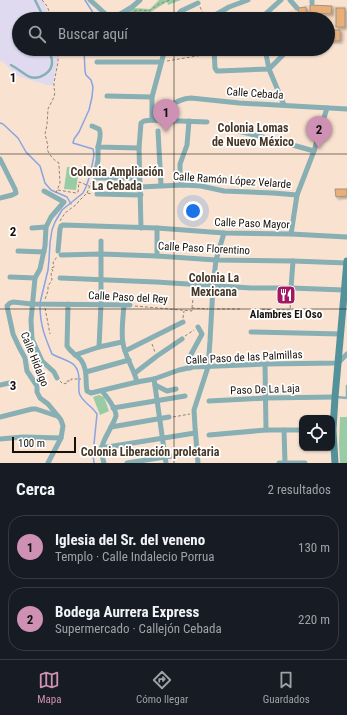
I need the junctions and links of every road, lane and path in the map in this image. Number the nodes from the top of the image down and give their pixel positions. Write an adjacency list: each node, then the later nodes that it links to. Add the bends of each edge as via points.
1 (35, 0): 12 (lane)
2 (42, 0): 13 (path)
3 (91, 0): 14 (street)
4 (140, 0): 11 (street)
5 (170, 0): 11 (path, via 149,12)
6 (248, 0): 17 (street)
7 (281, 0): 18 (street)
8 (290, 0): 10 (street)
9 (198, 3): 15 (street); 16 (path)
10 (297, 8)
11 (125, 11)
12 (41, 12)
13 (49, 12)
14 (104, 12)
15 (180, 12)
16 (204, 12)
17 (220, 12)
18 (268, 12)
19 (50, 56): 28 (lane, via 51,68 40,77 31,77)
20 (58, 56): 51 (path, via 55,92 48,109 44,134 47,149 55,162 59,163 60,183 57,190 78,192 79,182)
21 (163, 56): 27 (street)
22 (190, 56): 27 (path)
23 (214, 56): 29 (street, via 217,71)
24 (266, 56): 29 (street)
25 (282, 56): 29 (street)
26 (97, 62): 27 (street)
27 (161, 62): 31 (street)
28 (11, 65)
29 (269, 69): 32 (street)
30 (107, 96): 31 (street)
31 (152, 97): 36 (street)
32 (284, 105): 33 (street, Calle Cebada); 34 (street, Calle Cebada, via 186,98)
33 (327, 108): 35 (street, Calle Cebada); 44 (street)
34 (164, 109)
35 (347, 109)
36 (152, 120): 37 (street); 43 (street, via 141,123)
37 (189, 121): 38 (street); 50 (street, via 187,145 180,164)
38 (208, 122)
39 (92, 126): 42 (street, via 100,131)
40 (230, 129): 44 (street)
41 (158, 131): 49 (street)
42 (98, 147): 43 (street); 46 (street)
43 (139, 148): 48 (street)
44 (314, 151): 57 (street)
45 (1, 163): 58 (street, via 16,193)
46 (96, 170)
47 (96, 178): 48 (street); 51 (path)
48 (139, 178): 52 (street)
49 (161, 185): 50 (street, Calle Ramón López Velarde); 52 (street, Calle Ramón López Velarde)
50 (183, 185): 57 (street, Calle Ramón López Velarde, via 224,191)
51 (89, 186): 54 (path)
52 (140, 186): 56 (street)
53 (44, 191): 59 (street, via 64,202)
54 (87, 193)
55 (97, 194): 56 (street)
56 (141, 195): 61 (street)
57 (297, 195): 64 (street)
58 (0, 198)
59 (46, 227): 60 (street); 68 (street)
60 (32, 228)
61 (141, 228): 62 (street, Calle Paso Mayor); 69 (street, Calle Paso Mayor, via 63,225)
62 (158, 228): 63 (street, Calle Paso Mayor); 71 (street)
63 (224, 233): 64 (street, Calle Paso Mayor); 72 (street)
64 (291, 234): 65 (street, Calle Paso Mayor)
65 (347, 237)
66 (101, 242): 70 (street)
67 (18, 251): 68 (street)
68 (44, 252): 76 (street)
69 (59, 253): 70 (street, Calle Paso Florentino)
70 (101, 254): 71 (street, Calle Paso Florentino); 78 (street)
71 (156, 256): 72 (street, Calle Paso Florentino)
72 (216, 260): 73 (street, Calle Paso Florentino); 80 (street)
73 (293, 261): 74 (street, Calle Paso Florentino); 81 (street)
74 (347, 262): 82 (main road)
75 (10, 276): 76 (street)
76 (35, 278): 84 (street)
77 (60, 278): 78 (street)
78 (101, 280): 79 (street); 86 (street)
79 (194, 284): 80 (street); 90 (path)
80 (213, 286): 81 (street); 91 (street)
81 (291, 288): 82 (street); 94 (path, via 290,310)
82 (344, 290): 99 (main road)
83 (13, 302): 84 (street, Calle Paso del Rey); 134 (street, Calle Hidalgo, via 8,306 8,310 13,334 25,358 27,371 37,386 40,398)
84 (33, 304): 87 (street, Calle Paso del Rey); 115 (street, via 32,339 42,361)
85 (68, 304): 86 (street, Calle Paso del Rey); 87 (street, Calle Paso del Rey); 106 (street, via 67,346)
86 (101, 304): 88 (street, Calle Paso del Rey); 103 (street)
87 (44, 305): 98 (path)
88 (124, 305): 89 (street, Calle Paso del Rey); 102 (street)
89 (130, 305): 93 (path, Calle Paso del Rey)
90 (192, 308): 91 (path, Calle Paso del Rey); 93 (path, Calle Paso del Rey, via 192,311)
91 (212, 309): 92 (path, Calle Paso del Rey); 111 (street)
92 (240, 309)
93 (184, 310): 95 (path)
94 (252, 310)
95 (183, 322): 100 (street)
96 (198, 327): 101 (path); 112 (street, via 202,334 188,360)
97 (251, 332): 99 (street)
98 (50, 334)
99 (341, 334): 109 (main road)
100 (150, 338): 104 (street); 107 (path)
101 (182, 339): 107 (street)
102 (122, 342): 103 (street); 104 (street)
103 (99, 347): 106 (street)
104 (125, 351): 108 (street)
105 (347, 354): 109 (street)
106 (75, 355): 113 (street, via 81,360)
107 (157, 356): 114 (street)
108 (129, 360): 113 (street); 114 (street)
109 (338, 363): 110 (street, Calle Paso de las Palmillas); 126 (main road)
110 (265, 364): 111 (street, Calle Paso de las Palmillas); 127 (street)
111 (208, 367): 112 (street, Calle Paso de las Palmillas); 132 (street)
112 (190, 368): 119 (street, Calle Paso de las Palmillas, via 179,370)
113 (86, 372): 124 (street, Calle Paso de las Palmillas, via 87,391 92,394)
114 (135, 373): 118 (street)
115 (57, 378)
116 (81, 379): 120 (path, via 71,379)
117 (14, 382): 121 (street)
118 (137, 382): 119 (street, Calle Paso de las Palmillas); 124 (street, Calle Paso de las Palmillas)
119 (155, 382): 123 (street, via 167,391); 129 (street)
120 (63, 384)
121 (0, 385)
122 (347, 386): 128 (lane)
123 (176, 389)
124 (102, 391): 131 (street)
125 (185, 396): 129 (street)
126 (335, 397): 127 (street, Paso De La Laja); 128 (lane); 133 (main road)
127 (266, 398): 130 (street, Paso De La Laja); 139 (street)
128 (347, 398)
129 (157, 400): 131 (street); 137 (street)
130 (209, 401)
131 (113, 408): 138 (street, via 116,416)
132 (194, 413): 136 (path); 142 (street)
133 (334, 415)
134 (58, 416): 135 (street, via 32,409); 144 (street, via 63,426)
135 (0, 417)
136 (169, 417): 137 (street)
137 (160, 419): 138 (street); 145 (street)
138 (112, 427): 147 (street)
139 (266, 430): 140 (street); 143 (street)
140 (284, 430): 141 (street); 158 (street)
141 (299, 430)
142 (195, 433): 145 (street); 149 (street)
143 (209, 435)
144 (61, 438): 146 (street); 152 (street)
145 (163, 438): 147 (street); 151 (street)
146 (0, 439)
147 (101, 448): 153 (street)
148 (334, 451): 161 (main road)
149 (197, 453): 150 (path); 156 (street)
150 (178, 455): 151 (street)
151 (166, 457): 154 (street); 155 (street)
152 (48, 463)
153 (104, 463)
154 (127, 463)
155 (166, 463)
156 (198, 463)
157 (279, 463): 158 (street)
158 (285, 463): 159 (street)
159 (291, 463): 160 (street)
160 (305, 463)
161 (335, 463)

